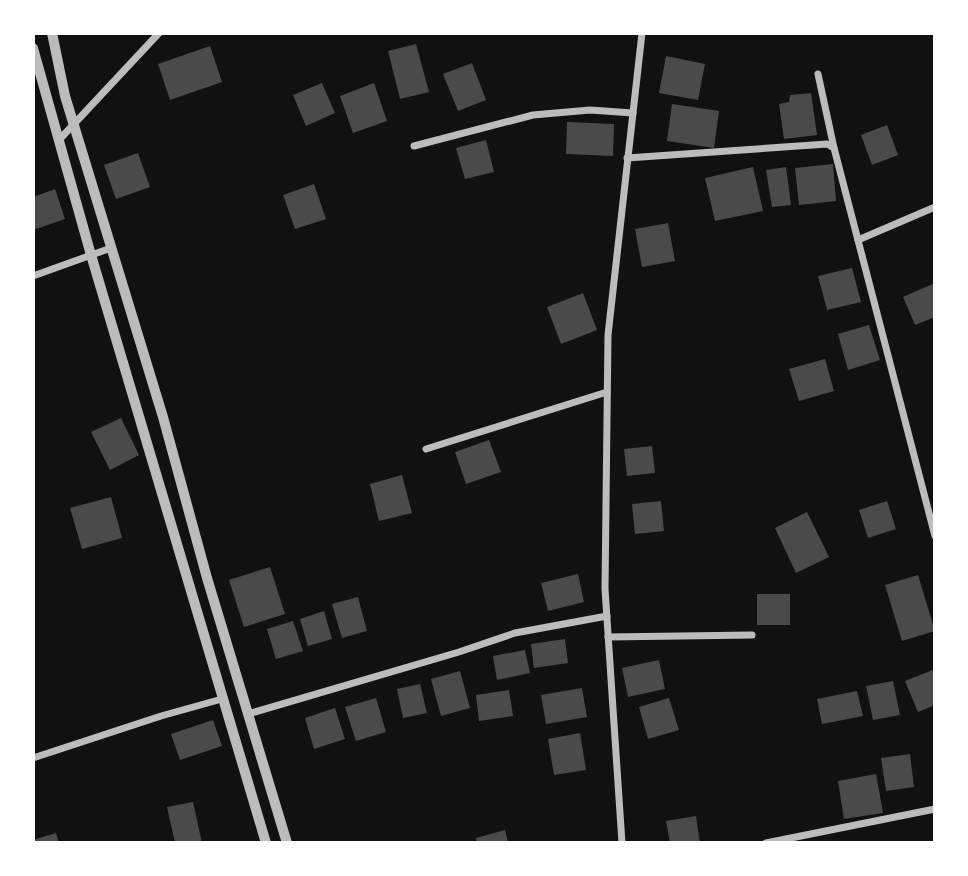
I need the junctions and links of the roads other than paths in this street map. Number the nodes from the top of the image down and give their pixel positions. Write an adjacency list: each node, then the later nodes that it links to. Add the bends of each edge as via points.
1 (52, 33): 7 (street)
2 (159, 33): 7 (street)
3 (642, 33): 6 (street)
4 (33, 48): 8 (street)
5 (818, 74): 10 (street)
6 (633, 113): 9 (street, via 590,110 533,115); 11 (street)
7 (74, 126): 8 (street); 14 (street)
8 (59, 140): 15 (street)
9 (414, 146)
10 (834, 148): 11 (street, via 827,144); 13 (street)
11 (627, 158): 17 (street, via 608,335)
12 (935, 207): 13 (street)
13 (858, 240): 19 (street)
14 (111, 248): 15 (street); 24 (street)
15 (91, 255): 16 (street); 23 (street)
16 (33, 276)
17 (607, 392): 18 (street); 20 (street)
18 (426, 449)
19 (935, 536)
20 (607, 616): 22 (street); 24 (street, via 515,633)
21 (752, 635): 22 (street)
22 (608, 638): 29 (street)
23 (222, 699): 25 (street); 27 (street)
24 (248, 714): 28 (street)
25 (33, 758)
26 (934, 812): 30 (street)
27 (266, 843)
28 (287, 843)
29 (622, 843)
30 (766, 843)

